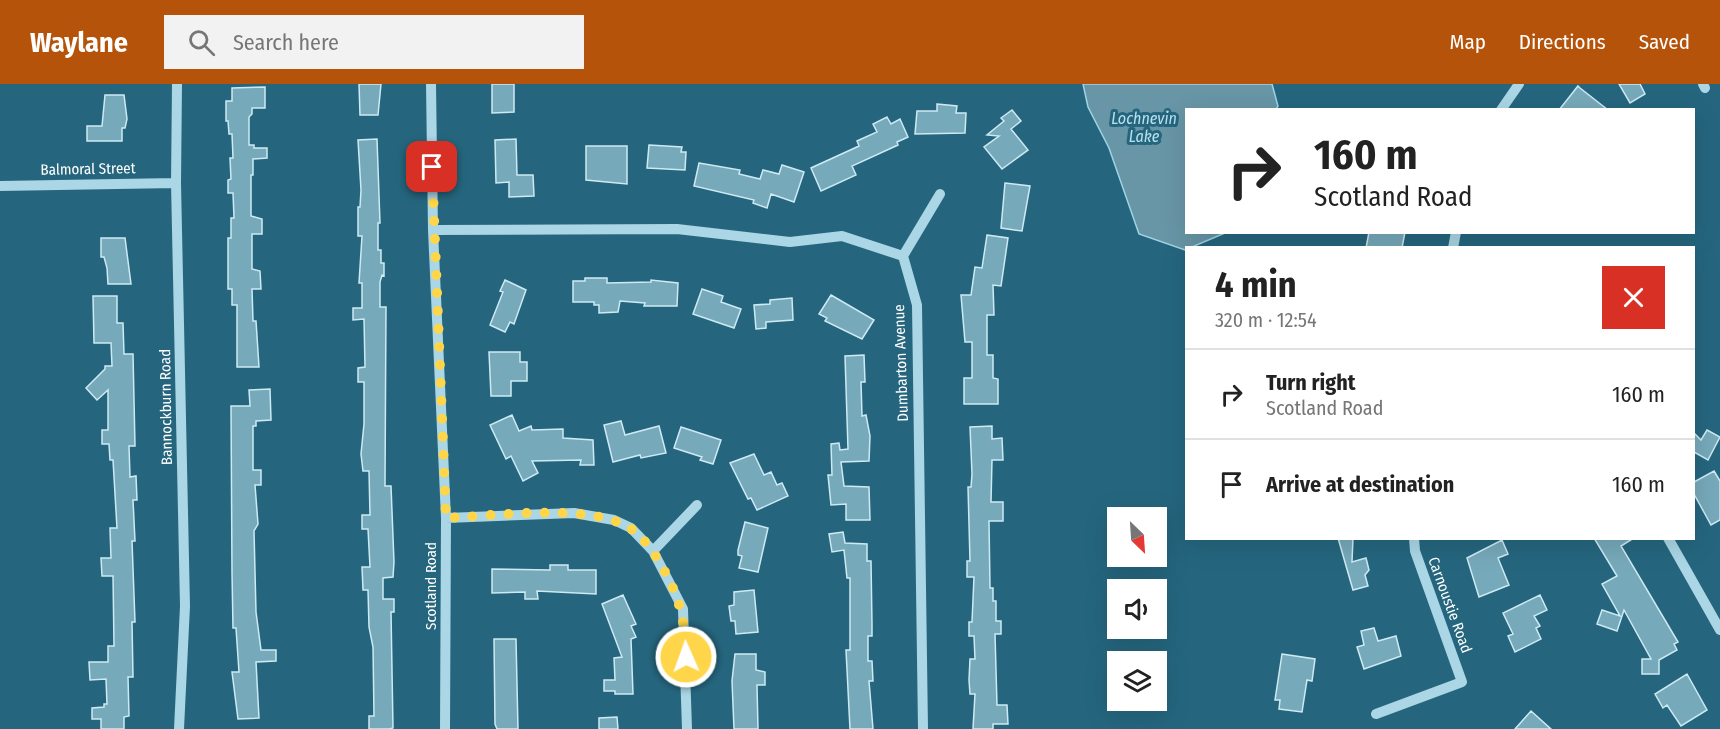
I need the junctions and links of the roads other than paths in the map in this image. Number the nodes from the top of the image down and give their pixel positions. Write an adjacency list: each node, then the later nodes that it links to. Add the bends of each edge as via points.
1 (177, 84): 5 (street, Bannockburn Road)
2 (431, 84): 8 (street, Scotland Road)
3 (1519, 84): 4 (street)
4 (1502, 108)
5 (176, 183): 6 (street, Balmoral Street); 17 (street, Bannockburn Road, via 185,606)
6 (0, 186)
7 (940, 194): 9 (street)
8 (433, 230): 9 (street, via 677,229 790,243 842,236); 11 (street, Scotland Road)
9 (903, 256): 20 (street, Dumbarton Avenue, via 917,305)
10 (697, 505): 14 (street)
11 (446, 518): 14 (street, via 574,513 614,520 631,528); 18 (street, Scotland Road)
12 (1414, 540): 16 (street, Carnoustie Road, via 1462,682)
13 (1669, 540): 15 (street)
14 (653, 551): 19 (street, via 682,609)
15 (1720, 630)
16 (1376, 714)
17 (179, 729)
18 (445, 729)
19 (687, 729)
20 (922, 729)

